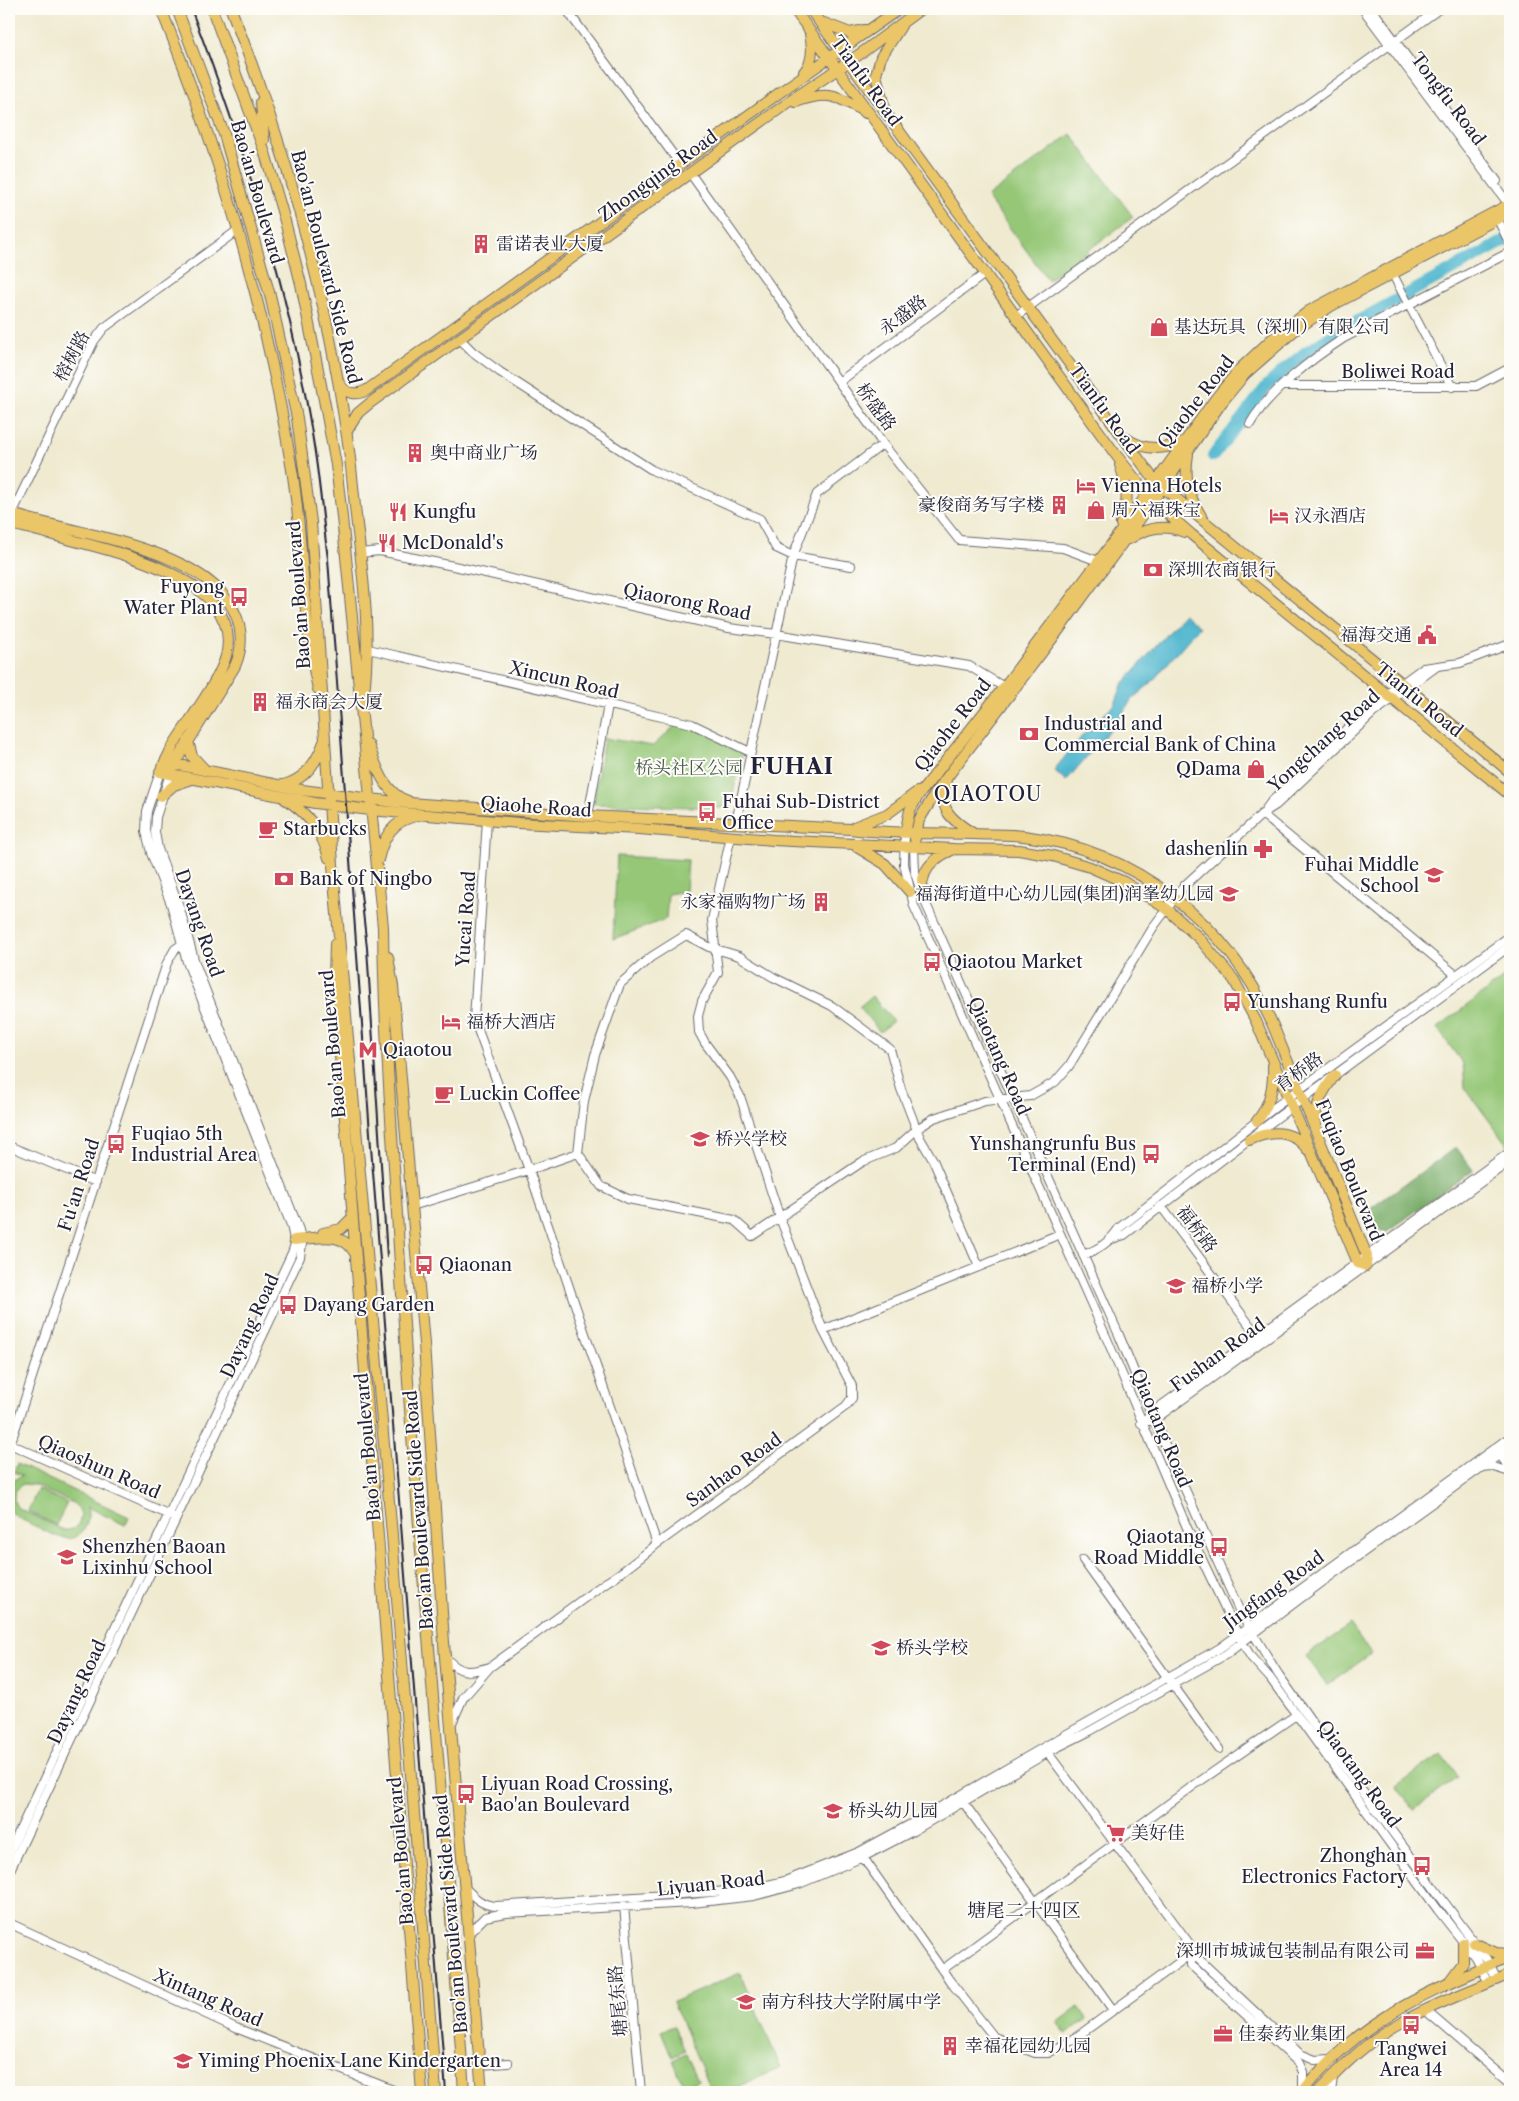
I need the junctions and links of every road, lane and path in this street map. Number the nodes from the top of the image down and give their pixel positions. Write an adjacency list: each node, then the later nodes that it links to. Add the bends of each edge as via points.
1 (161, 9): 34 (main road, via 208,134)
2 (177, 9): 73 (main road, Bao'an Boulevard, via 238,178 271,299 293,400 311,522)
3 (212, 9): 29 (main road, Bao'an Boulevard)
4 (231, 9): 16 (main road, Bao'an Boulevard Side Road)
5 (237, 9): 16 (street)
6 (566, 9): 30 (street)
7 (794, 9): 17 (main road, Tianfu Road)
8 (810, 9): 14 (main road, Tianfu Road)
9 (899, 9): 18 (main road)
10 (921, 9): 15 (main road, Zhongqing Road)
11 (1363, 9): 19 (street, Tongfu Road)
12 (1372, 9): 19 (street, Tongfu Road)
13 (1439, 9): 19 (street)
14 (818, 18): 18 (main road, via 843,32); 20 (main road, Tianfu Road)
15 (904, 21): 22 (main road, Zhongqing Road); 27 (main road, via 882,57 876,75)
16 (237, 24): 25 (main road, Bao'an Boulevard Side Road)
17 (807, 28): 21 (main road, Tianfu Road); 24 (main road, via 812,46 811,60 808,68)
18 (870, 29): 20 (main road)
19 (1392, 43): 32 (street, Tongfu Road); 40 (street)
20 (841, 49): 21 (main road); 22 (main road, Tianfu Road)
21 (828, 58): 23 (main road, Tianfu Road); 24 (main road)
22 (850, 61): 23 (main road, Zhongqing Road); 27 (main road, Tianfu Road)
23 (837, 70): 26 (main road, Zhongqing Road); 28 (main road, Tianfu Road)
24 (793, 83): 30 (main road, Zhongqing Road)
25 (260, 87): 29 (main road); 47 (main road, Bao'an Boulevard Side Road, via 301,216)
26 (781, 108): 28 (main road, via 812,96 832,95); 31 (main road, Zhongqing Road)
27 (885, 112): 40 (main road, Tianfu Road)
28 (871, 115): 38 (main road, Tianfu Road)
29 (265, 154): 74 (main road, Bao'an Boulevard, via 301,284 331,437)
30 (680, 164): 43 (main road, Zhongqing Road)
31 (690, 173): 42 (main road, Zhongqing Road); 46 (street, 桥盛路)
32 (1510, 205): 33 (main road, Qiaohe Road)
33 (1496, 216): 35 (street); 37 (main road, Qiaohe Road)
34 (238, 230): 58 (street, 榕树路, via 104,328 94,341); 73 (main road, via 282,410 298,517 309,645)
35 (1510, 244)
36 (1510, 252): 39 (street)
37 (1391, 271): 39 (street); 54 (main road, Qiaohe Road, via 1309,311 1272,339 1227,383)
38 (986, 273): 41 (main road, Tianfu Road); 46 (street, 永盛路)
39 (1408, 303): 48 (street, via 1323,351); 49 (street)
40 (1028, 307): 41 (street); 52 (main road, Tianfu Road)
41 (1016, 316): 55 (main road, Tianfu Road)
42 (460, 339): 45 (main road, Zhongqing Road); 63 (street, via 500,372 652,470 760,519 776,548)
43 (408, 361): 45 (main road); 47 (main road, Zhongqing Road, via 363,393 350,393)
44 (1510, 368): 49 (street, Boliwei Road, via 1476,386)
45 (415, 371): 51 (main road, Zhongqing Road, via 364,407)
46 (840, 382): 53 (street, 桥盛路)
47 (338, 383): 51 (main road, Bao'an Boulevard Side Road)
48 (1282, 386): 49 (street, Boliwei Road); 50 (street)
49 (1452, 387)
50 (1250, 424)
51 (347, 431): 62 (main road, Bao'an Boulevard Side Road)
52 (1121, 434): 54 (main road, via 1133,443 1155,449); 56 (main road, Tianfu Road)
53 (883, 444): 63 (street, via 817,494); 64 (street, 桥盛路, via 959,540 1063,548)
54 (1186, 446): 56 (main road, Qiaohe Road); 59 (main road, via 1186,486)
55 (1116, 455): 57 (main road, Tianfu Road); 61 (main road, via 1127,495)
56 (1159, 485): 57 (main road, Qiaohe Road); 59 (main road, Tianfu Road)
57 (1150, 498): 60 (main road, Tianfu Road); 61 (main road, Qiaohe Road)
58 (9, 518): 77 (main road, via 128,544 196,572 222,593 239,625 240,651 235,666); 79 (main road, via 154,566 189,582 213,604 227,632 225,661)
59 (1206, 523): 69 (main road, Tianfu Road)
60 (1192, 535): 61 (main road, via 1171,527 1153,528); 71 (main road, Tianfu Road)
61 (1117, 544): 64 (main road, Qiaohe Road); 83 (main road, Qiaohe Road)
62 (360, 553): 66 (street, Qiaorong Road, via 380,551 729,628); 68 (main road, Bao'an Boulevard Side Road)
63 (793, 556): 65 (street); 66 (street)
64 (1098, 561): 70 (main road, Qiaohe Road)
65 (851, 566)
66 (776, 634): 70 (street, Qiaorong Road, via 969,666); 78 (street)
67 (1510, 644): 69 (street, Yongchang Road, via 1436,667)
68 (368, 648): 72 (street, Xincun Road); 74 (main road, Bao'an Boulevard Side Road)
69 (1404, 686): 71 (street, Yongchang Road); 81 (main road, Tianfu Road)
70 (1004, 687): 85 (main road, Qiaohe Road)
71 (1390, 697): 87 (main road, Tianfu Road); 93 (street, Yongchang Road, via 1361,714)
72 (608, 705): 78 (street, Xincun Road, via 692,724); 94 (street)
73 (324, 719): 76 (main road, Bao'an Boulevard)
74 (362, 719): 75 (main road, Bao'an Boulevard)
75 (364, 733): 91 (main road, Bao'an Boulevard); 92 (main road, via 382,778 392,791)
76 (326, 736): 86 (main road, via 310,769 298,780); 90 (main road, Bao'an Boulevard)
77 (188, 741): 79 (main road); 80 (main road, via 192,756)
78 (750, 752): 96 (street)
79 (170, 763): 80 (main road, Qiaohe Road); 82 (main road)
80 (206, 770): 86 (main road, Qiaohe Road)
81 (1510, 772)
82 (165, 773): 84 (main road, Qiaohe Road); 88 (street, Dayang Road); 117 (street, Dayang Road, via 148,806 147,838)
83 (948, 776): 99 (main road, Qiaohe Road); 100 (main road, via 943,795 946,810 954,820)
84 (196, 779): 88 (main road, via 178,783); 89 (main road, Qiaohe Road)
85 (929, 781): 98 (main road, via 887,814); 99 (main road, Qiaohe Road, via 910,810)
86 (281, 786): 90 (main road, Qiaohe Road)
87 (1510, 795)
88 (161, 796): 117 (street, Dayang Road, via 156,817 156,840 180,908)
89 (277, 796): 90 (main road, Qiaohe Road); 109 (main road, via 299,809 317,829 327,849)
90 (330, 800): 91 (main road, Qiaohe Road); 109 (main road, Bao'an Boulevard)
91 (370, 805): 92 (main road, Qiaohe Road); 108 (main road, Bao'an Boulevard)
92 (423, 809): 94 (main road, Qiaohe Road); 95 (main road, Qiaohe Road); 108 (main road, via 390,829)
93 (1262, 814): 112 (street, Yongchang Road, via 1184,886); 120 (street)
94 (588, 816): 96 (main road, Qiaohe Road)
95 (487, 820): 102 (main road, Qiaohe Road); 138 (street, Yucai Road, via 474,1019)
96 (736, 822): 97 (main road, Qiaohe Road)
97 (814, 827): 98 (main road, Qiaohe Road); 103 (main road)
98 (850, 829): 99 (main road, Qiaohe Road)
99 (910, 833): 100 (main road, Fuqiao Boulevard); 105 (main road, Qiaotang Road)
100 (975, 834): 101 (main road, Fuqiao Boulevard)
101 (1003, 835): 107 (main road); 112 (main road, Fuqiao Boulevard, via 1042,839 1097,856 1132,872)
102 (731, 836): 103 (main road, Qiaohe Road); 119 (street, via 712,920)
103 (813, 842): 104 (main road, Qiaohe Road)
104 (852, 845): 105 (main road, Qiaohe Road); 110 (main road, via 886,864)
105 (909, 847): 106 (main road, Fuqiao Boulevard); 110 (street, Qiaotang Road, via 904,864); 111 (street, Qiaotang Road)
106 (954, 849): 107 (main road, Fuqiao Boulevard); 111 (main road, via 927,868 922,881)
107 (1002, 849): 113 (main road, Fuqiao Boulevard, via 1053,856 1090,867 1124,882)
108 (376, 866): 115 (main road, Bao'an Boulevard)
109 (334, 880): 114 (main road, Bao'an Boulevard)
110 (910, 892): 127 (street, Qiaotang Road)
111 (922, 895): 126 (street, Qiaotang Road)
112 (1175, 899): 113 (street, Yongchang Road); 121 (main road, Fuqiao Boulevard, via 1204,923 1231,953)
113 (1167, 909): 122 (main road, Fuqiao Boulevard, via 1200,939 1224,968); 126 (street, Yongchang Road, via 1063,1075 1038,1093)
114 (337, 912): 142 (main road, via 334,980); 205 (main road, Bao'an Boulevard, via 392,1535)
115 (383, 926): 140 (main road, Bao'an Boulevard Side Road, via 393,986); 206 (main road, Bao'an Boulevard, via 405,1348)
116 (1510, 936): 120 (street, 育桥路)
117 (185, 942): 139 (street, Fu'an Road, via 172,952 167,963); 145 (street, Dayang Road)
118 (1510, 946): 124 (street, 育桥路)
119 (715, 948): 130 (street, via 739,956 832,1006 890,1049); 135 (street, via 686,935 651,957 620,984 595,1054 584,1101); 143 (street, via 718,972 702,1001 698,1016 699,1032 740,1096)
120 (1456, 976): 125 (street, 育桥路)
121 (1269, 1016): 122 (street); 125 (main road, Fuqiao Boulevard)
122 (1256, 1021): 123 (main road, Fuqiao Boulevard)
123 (1272, 1058): 128 (main road, Fuqiao Boulevard); 129 (main road, via 1272,1088)
124 (1335, 1075): 125 (street, 育桥路); 131 (main road, via 1317,1104)
125 (1301, 1095): 128 (street, 育桥路); 131 (main road, Fuqiao Boulevard)
126 (1012, 1097): 127 (street, Yongchang Road); 148 (street, Qiaotang Road)
127 (999, 1098): 130 (street, Yongchang Road, via 934,1118); 144 (street, Qiaotang Road)
128 (1291, 1102): 129 (street, 育桥路); 132 (street, 育桥路); 136 (main road, Fuqiao Boulevard)
129 (1257, 1121): 146 (street, 育桥路, via 1120,1228)
130 (916, 1129): 143 (street, Yongchang Road, via 896,1148 862,1162); 150 (street, via 934,1160)
131 (1316, 1132): 149 (main road, Fuqiao Boulevard)
132 (1249, 1140): 136 (main road, via 1272,1132 1289,1134 1307,1147); 141 (street, 育桥路)
133 (9, 1146): 139 (street)
134 (1510, 1152): 149 (street, Fushan Road)
135 (578, 1153): 138 (street); 143 (street, Yongchang Road, via 601,1186 628,1199 734,1220 752,1236)
136 (1314, 1157): 149 (main road, Fuqiao Boulevard)
137 (1510, 1161): 149 (street, Fushan Road)
138 (528, 1170): 140 (street); 163 (street)
139 (96, 1182): 156 (street, Fu'an Road)
140 (412, 1206): 169 (main road, Bao'an Boulevard Side Road)
141 (1161, 1206): 146 (street, 育桥路, via 1124,1235); 152 (street, 福桥路)
142 (352, 1218): 145 (main road, via 344,1227 334,1231); 147 (main road)
143 (780, 1218): 151 (street)
144 (1060, 1234): 150 (street); 154 (street, Qiaotang Road)
145 (298, 1237): 147 (main road, via 337,1238 346,1242); 162 (street, Dayang Road, via 302,1247 300,1257)
146 (1112, 1239): 148 (street, 育桥路)
147 (355, 1254): 204 (main road)
148 (1083, 1256): 153 (street, Qiaotang Road)
149 (1363, 1262): 152 (street, Fushan Road)
150 (979, 1267): 151 (street)
151 (823, 1330): 163 (street, Sanhao Road, via 852,1386 852,1398 846,1406)
152 (1260, 1339): 153 (street, Fushan Road)
153 (1153, 1417): 154 (street, Fushan Road); 165 (street, Qiaotang Road)
154 (1141, 1423): 166 (street, Qiaotang Road)
155 (1510, 1437): 158 (street, Jingfang Road)
156 (9, 1446): 162 (street, Qiaoshun Road)
157 (1510, 1447): 158 (street, Jingfang Road)
158 (1498, 1451): 159 (street, Jingfang Road); 160 (street); 165 (street, Jingfang Road)
159 (1482, 1467): 161 (street); 167 (street, Jingfang Road)
160 (1510, 1468)
161 (1510, 1472)
162 (172, 1517): 178 (street, Dayang Road); 180 (street, Dayang Road)
163 (657, 1544): 170 (street, Sanhao Road, via 623,1573)
164 (1083, 1560): 171 (street)
165 (1248, 1627): 166 (street, Jingfang Road); 167 (street, Qiaotang Road)
166 (1238, 1635): 168 (street, Qiaotang Road); 171 (street, Jingfang Road)
167 (1253, 1635): 168 (street, Jingfang Road); 187 (street, Qiaotang Road, via 1326,1742)
168 (1242, 1643): 171 (street, Jingfang Road, via 1225,1655); 172 (street, Qiaotang Road)
169 (445, 1657): 170 (street, Sanhao Road, via 466,1672); 173 (main road, Bao'an Boulevard Side Road)
170 (490, 1667): 173 (street, Sanhao Road, via 463,1698)
171 (1170, 1681): 174 (street); 175 (street, Jingfang Road)
172 (1295, 1713): 177 (street); 186 (street, Qiaotang Road)
173 (451, 1727): 181 (main road, Bao'an Boulevard Side Road)
174 (1219, 1749)
175 (1046, 1750): 176 (street, Liyuan Road); 177 (street)
176 (961, 1799): 179 (street, Liyuan Road); 182 (street)
177 (1115, 1843): 182 (street); 188 (street)
178 (9, 1853)
179 (861, 1855): 181 (street, Liyuan Road, via 760,1888 726,1892 495,1906 486,1905); 183 (street, Liyuan Road, via 799,1884 754,1896); 191 (street)
180 (9, 1872)
181 (466, 1889): 185 (main road, Bao'an Boulevard Side Road)
182 (1034, 1902): 191 (street); 195 (street)
183 (624, 1906): 185 (street, Liyuan Road, via 495,1914 480,1921); 208 (street, 塘尾东路)
184 (9, 1923): 203 (street, Xintang Road, via 236,2028)
185 (469, 1932): 199 (main road, Bao'an Boulevard Side Road)
186 (1463, 1943): 190 (street, Qiaotang Road); 194 (main road, via 1463,1963)
187 (1474, 1943): 189 (main road, via 1496,1953); 190 (street, Qiaotang Road)
188 (1192, 1953): 195 (street); 197 (street, via 1300,2054 1315,2060); 202 (street, via 1191,1965 1299,2063 1303,2072)
189 (1510, 1955): 190 (main road)
190 (1487, 1967): 193 (street, Qiaotang Road); 194 (main road)
191 (942, 1970): 195 (street, via 994,2037 1035,2053 1057,2049)
192 (1510, 1974): 193 (main road)
193 (1493, 1981): 196 (main road)
194 (1446, 1985): 197 (main road, via 1391,2012)
195 (1113, 2010)
196 (1425, 2010): 200 (main road, via 1378,2037); 201 (street)
197 (1331, 2059): 202 (main road)
198 (508, 2063): 199 (street)
199 (480, 2065): 207 (main road, Bao'an Boulevard Side Road)
200 (1333, 2077): 209 (main road); 210 (street)
201 (1510, 2083)
202 (1302, 2091)
203 (398, 2092)
204 (422, 2092)
205 (436, 2092)
206 (464, 2092)
207 (482, 2092)
208 (641, 2092)
209 (1318, 2092)
210 (1331, 2092)

